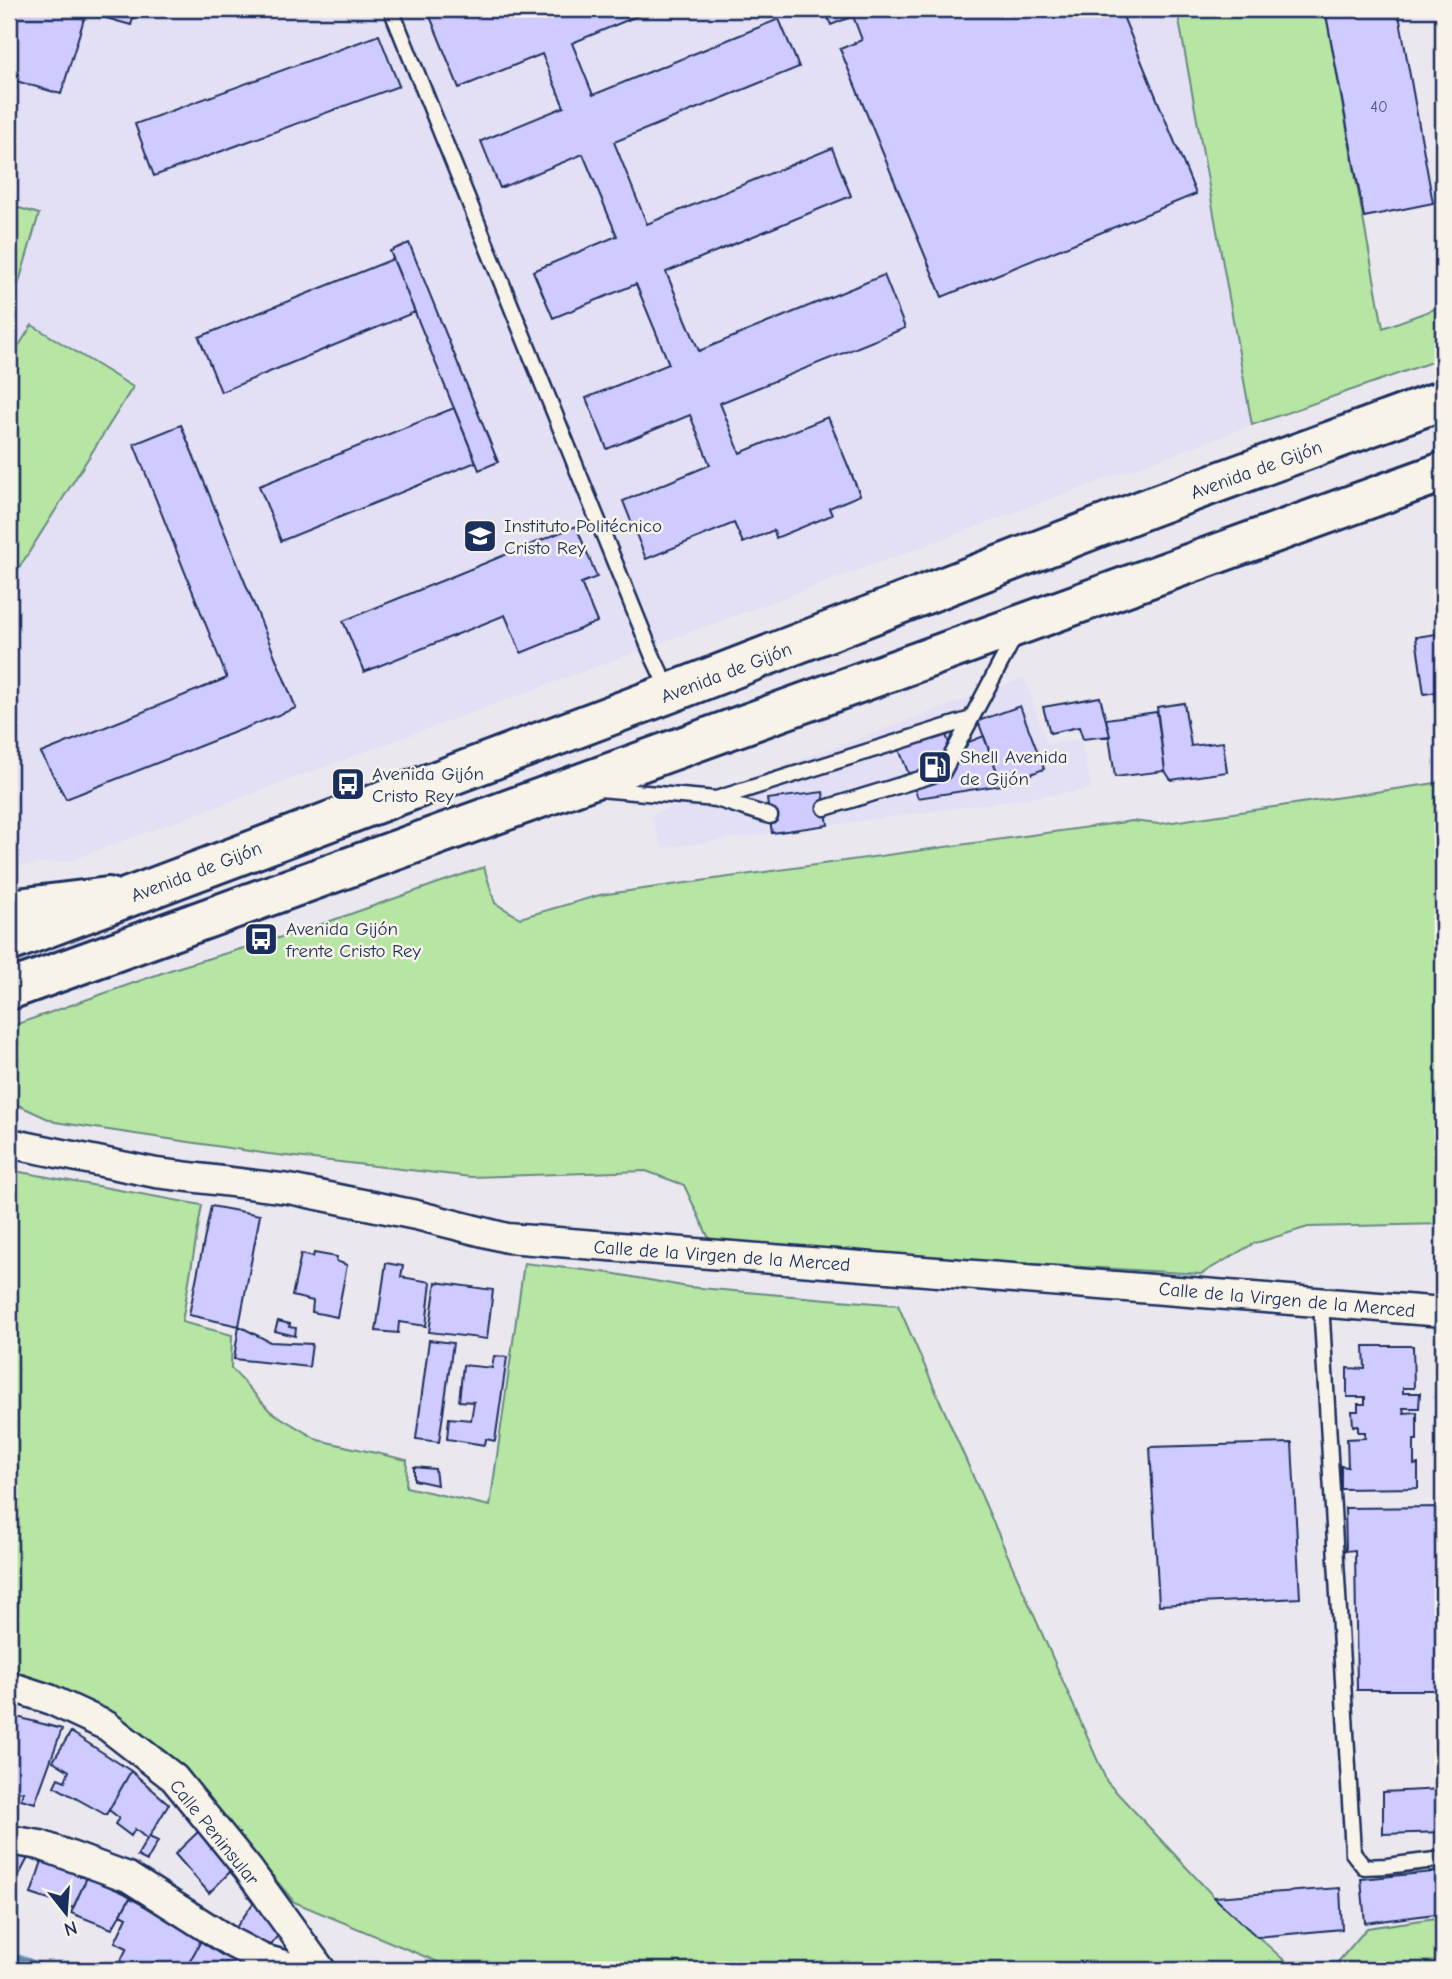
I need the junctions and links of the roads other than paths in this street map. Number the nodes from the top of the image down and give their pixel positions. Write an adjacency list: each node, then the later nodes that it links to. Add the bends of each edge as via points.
1 (391, 9): 7 (lane)
2 (1443, 400): 7 (main road, Avenida de Gijón, via 1153,506)
3 (1443, 448): 5 (main road, via 1221,534)
4 (1443, 472): 5 (main road)
5 (1175, 569): 6 (main road)
6 (1021, 626): 8 (lane); 9 (main road)
7 (670, 694): 13 (main road, Avenida de Gijón)
8 (971, 719): 10 (lane); 11 (lane, via 943,772)
9 (570, 786): 10 (lane); 16 (main road)
10 (716, 799): 12 (lane)
11 (825, 808)
12 (770, 816)
13 (135, 894): 14 (main road); 15 (main road, Avenida de Gijón)
14 (9, 909)
15 (9, 942)
16 (9, 990)
17 (9, 1143): 18 (street, Calle de la Virgen de la Merced, via 156,1173 289,1189 507,1238)
18 (1321, 1302): 19 (street, Calle de la Virgen de la Merced); 22 (lane, via 1353,1853 1364,1867)
19 (1443, 1312)
20 (9, 1686): 24 (street, Calle Peninsular, via 107,1727 174,1778)
21 (9, 1840): 23 (street, via 40,1845 128,1877 252,1954)
22 (1443, 1859)
23 (302, 1970)
24 (321, 1970)

